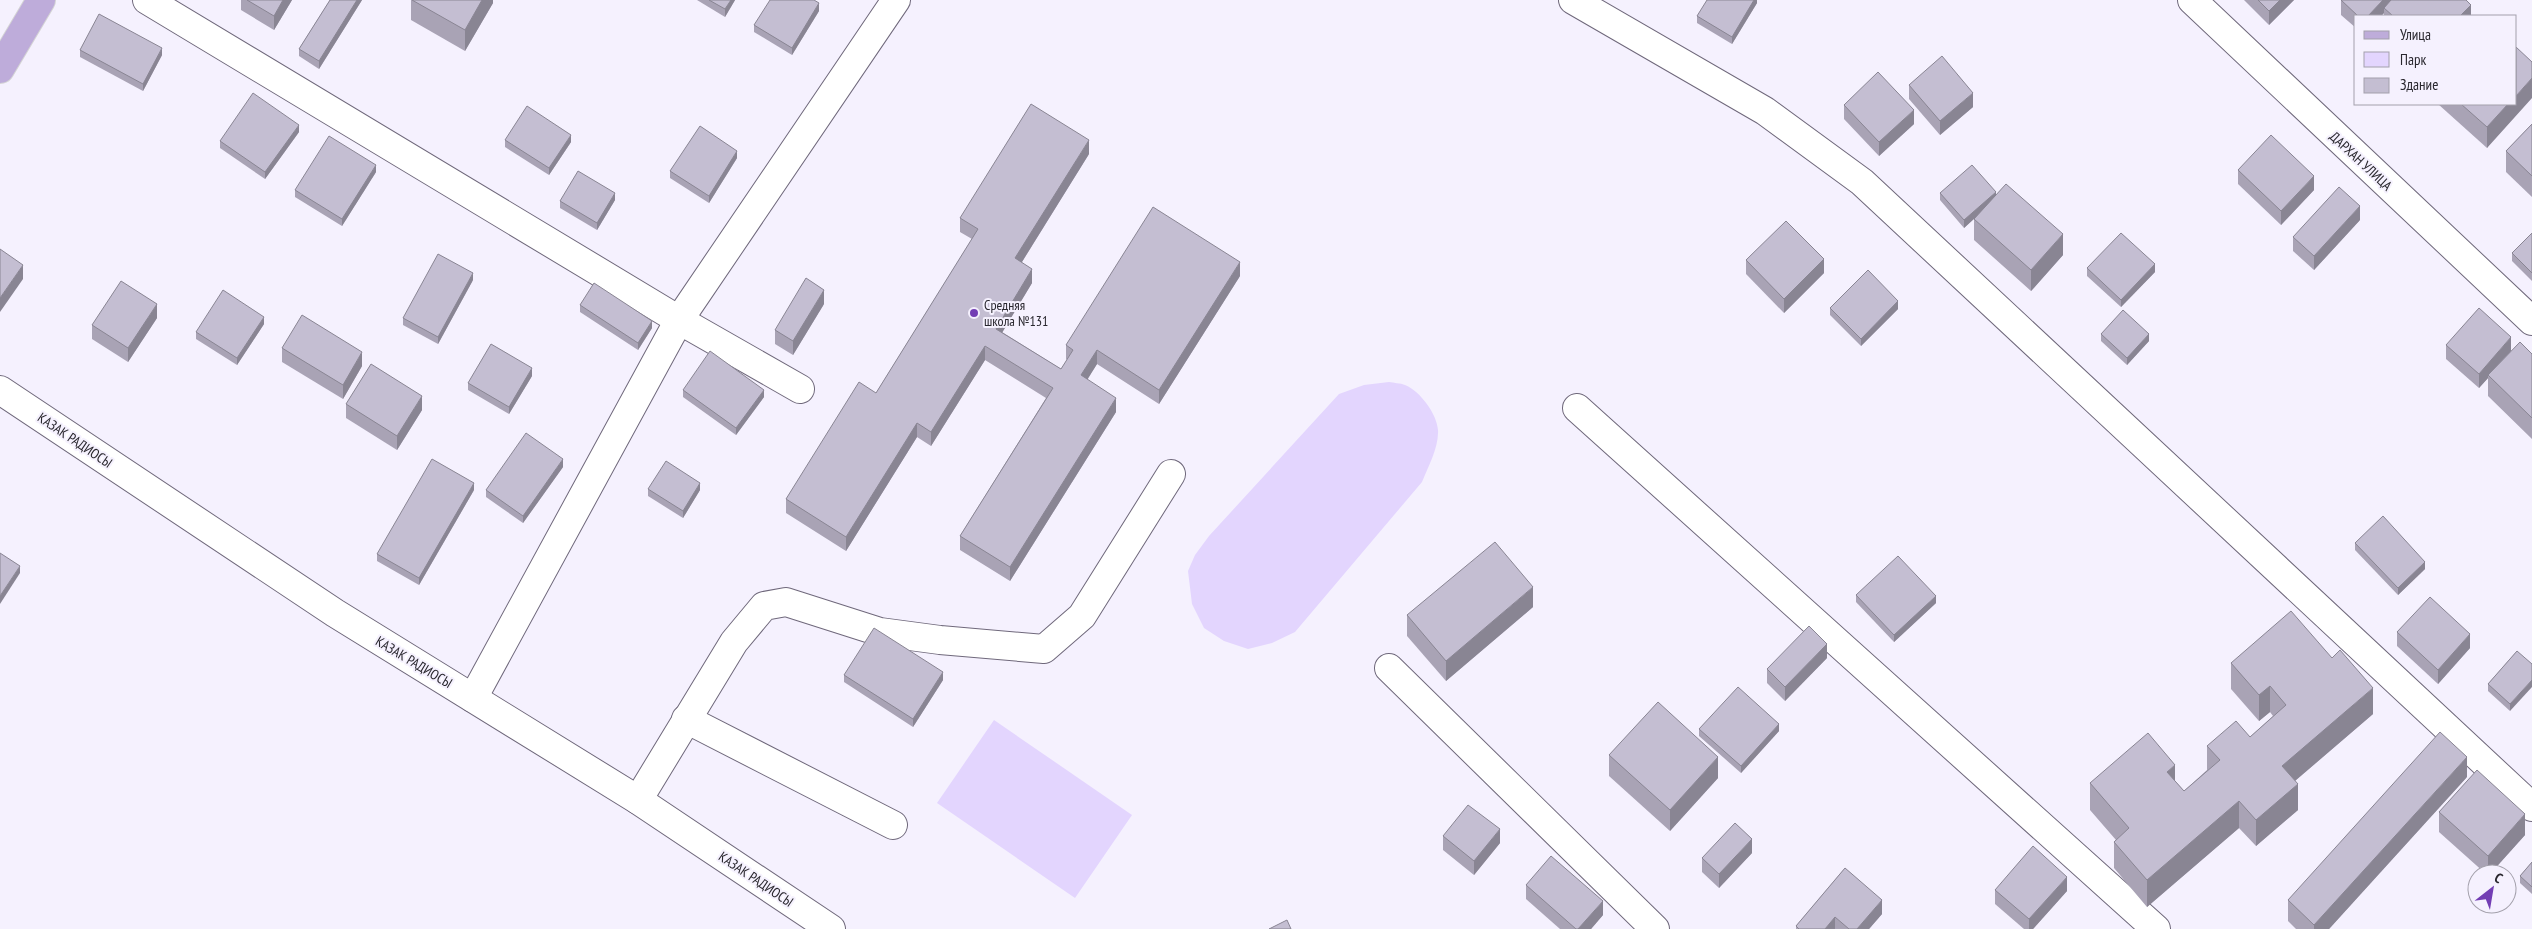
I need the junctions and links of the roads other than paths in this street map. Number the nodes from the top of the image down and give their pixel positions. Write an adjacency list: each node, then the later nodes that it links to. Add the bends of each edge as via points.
1 (42, 0): 6 (main road)
2 (147, 0): 7 (street)
3 (1573, 0): 17 (street, via 1765,111 1862,182)
4 (2192, 0): 8 (street, ДАРХАН УЛИЦА)
5 (894, 1): 7 (street)
6 (0, 69)
7 (679, 320): 9 (street); 14 (street)
8 (2532, 321)
9 (800, 389)
10 (0, 390): 14 (street, КАЗАК РАДИОСЫ, via 327,608)
11 (1577, 408): 21 (street)
12 (1171, 474): 15 (street, via 1082,616 1044,649 880,632 786,602 764,606 734,642)
13 (1389, 668): 20 (street)
14 (473, 698): 16 (street, КАЗАК РАДИОСЫ)
15 (686, 719): 16 (street); 18 (street)
16 (638, 800): 19 (street, КАЗАК РАДИОСЫ)
17 (2532, 807)
18 (893, 826)
19 (831, 929)
20 (1656, 929)
21 (2156, 929)

